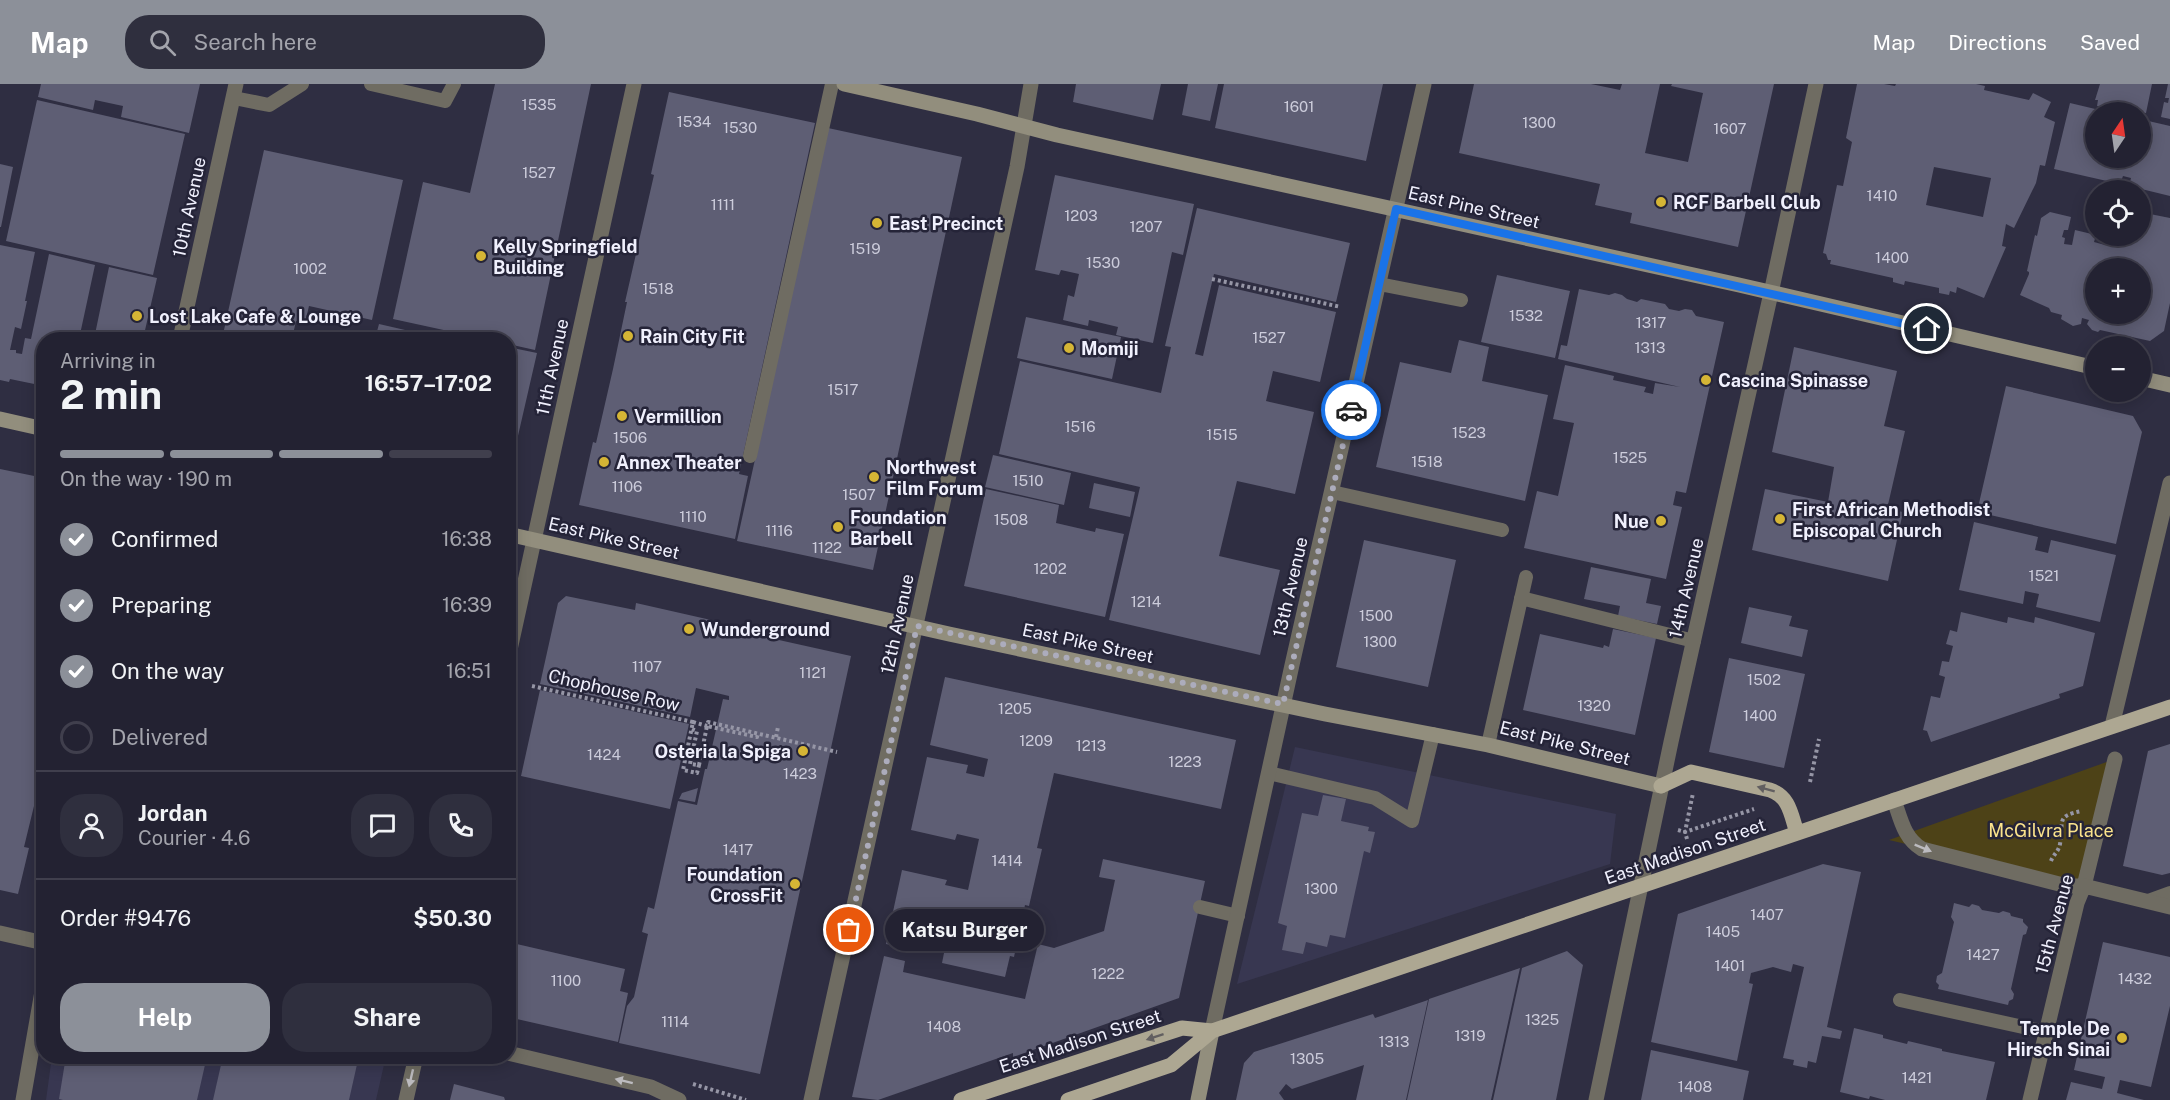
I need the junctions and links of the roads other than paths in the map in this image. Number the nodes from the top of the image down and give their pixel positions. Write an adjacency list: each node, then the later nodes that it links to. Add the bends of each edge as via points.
1 (302, 84): 10 (lane, via 269,105)
2 (371, 84): 3 (lane, via 445,101)
3 (454, 84)
4 (634, 84): 27 (street, 11th Avenue)
5 (832, 84): 22 (lane)
6 (844, 84): 11 (main road, East Pine Street)
7 (1031, 84): 11 (street, 12th Avenue)
8 (1424, 84): 12 (street, 13th Avenue)
9 (1816, 84): 14 (street, 14th Avenue)
10 (235, 91): 16 (street, 10th Avenue)
11 (1023, 127): 12 (main road, East Pine Street); 31 (street, 12th Avenue)
12 (1396, 209): 13 (street, 13th Avenue); 14 (main road, East Pine Street)
13 (1379, 284): 15 (lane); 24 (street, 13th Avenue)
14 (1771, 293): 17 (main road, East Pine Street); 32 (street, 14th Avenue)
15 (1461, 300)
16 (182, 332)
17 (2085, 365)
18 (2151, 381): 19 (main road)
19 (2170, 385)
20 (0, 419): 21 (main road)
21 (36, 427)
22 (750, 456)
23 (2170, 483): 35 (street)
24 (1332, 492): 25 (lane); 33 (street, 13th Avenue)
25 (1502, 530)
26 (516, 536): 27 (main road, East Pike Street)
27 (535, 540): 30 (street, 11th Avenue); 31 (main road, East Pike Street)
28 (1526, 577): 29 (lane)
29 (1521, 598): 32 (lane); 37 (lane)
30 (516, 624)
31 (917, 626): 33 (main road, East Pike Street); 61 (street, 12th Avenue)
32 (1694, 641): 40 (street, 14th Avenue)
33 (1283, 704): 36 (main road, East Pike Street); 39 (street, 13th Avenue)
34 (2170, 707): 35 (main road, East Madison Street)
35 (2112, 726): 41 (main road, East Madison Street)
36 (1433, 734): 37 (main road, East Pike Street); 39 (lane, via 1412,821 1375,798)
37 (1488, 745): 40 (main road, East Pike Street)
38 (2115, 759): 43 (street, 15th Avenue)
39 (1269, 773): 49 (street, 13th Avenue)
40 (1661, 786): 42 (main road, one-way to 40, via 1780,793 1691,772); 44 (street, 14th Avenue)
41 (1894, 800): 42 (main road, East Madison Street); 43 (street, one-way to 43, via 1906,835 1922,849 2067,886)
42 (1797, 833): 44 (main road, East Madison Street)
43 (2085, 886): 46 (street); 55 (street, 15th Avenue, via 2077,903)
44 (1640, 887): 54 (main road, East Madison Street); 65 (street, 14th Avenue)
45 (2170, 893): 46 (lane)
46 (2148, 901): 48 (street)
47 (1200, 907): 49 (lane)
48 (2170, 907)
49 (1238, 916): 54 (street, 13th Avenue)
50 (0, 933): 51 (street)
51 (36, 941)
52 (1899, 1000): 55 (lane)
53 (36, 1026): 58 (street)
54 (1212, 1031): 62 (main road, East Madison Street, one-way to 62, via 1182,1028); 63 (main road, East Madison Street, via 1171,1065); 64 (main road, 13th Avenue)
55 (2046, 1032): 66 (street, 15th Avenue)
56 (516, 1055): 60 (street, one-way to 56, via 651,1087)
57 (414, 1064): 59 (street, one-way to 59)
58 (23, 1100)
59 (406, 1100)
60 (679, 1100)
61 (811, 1100)
62 (961, 1100)
63 (1068, 1100)
64 (1198, 1100)
65 (1596, 1100)
66 (2030, 1100)

